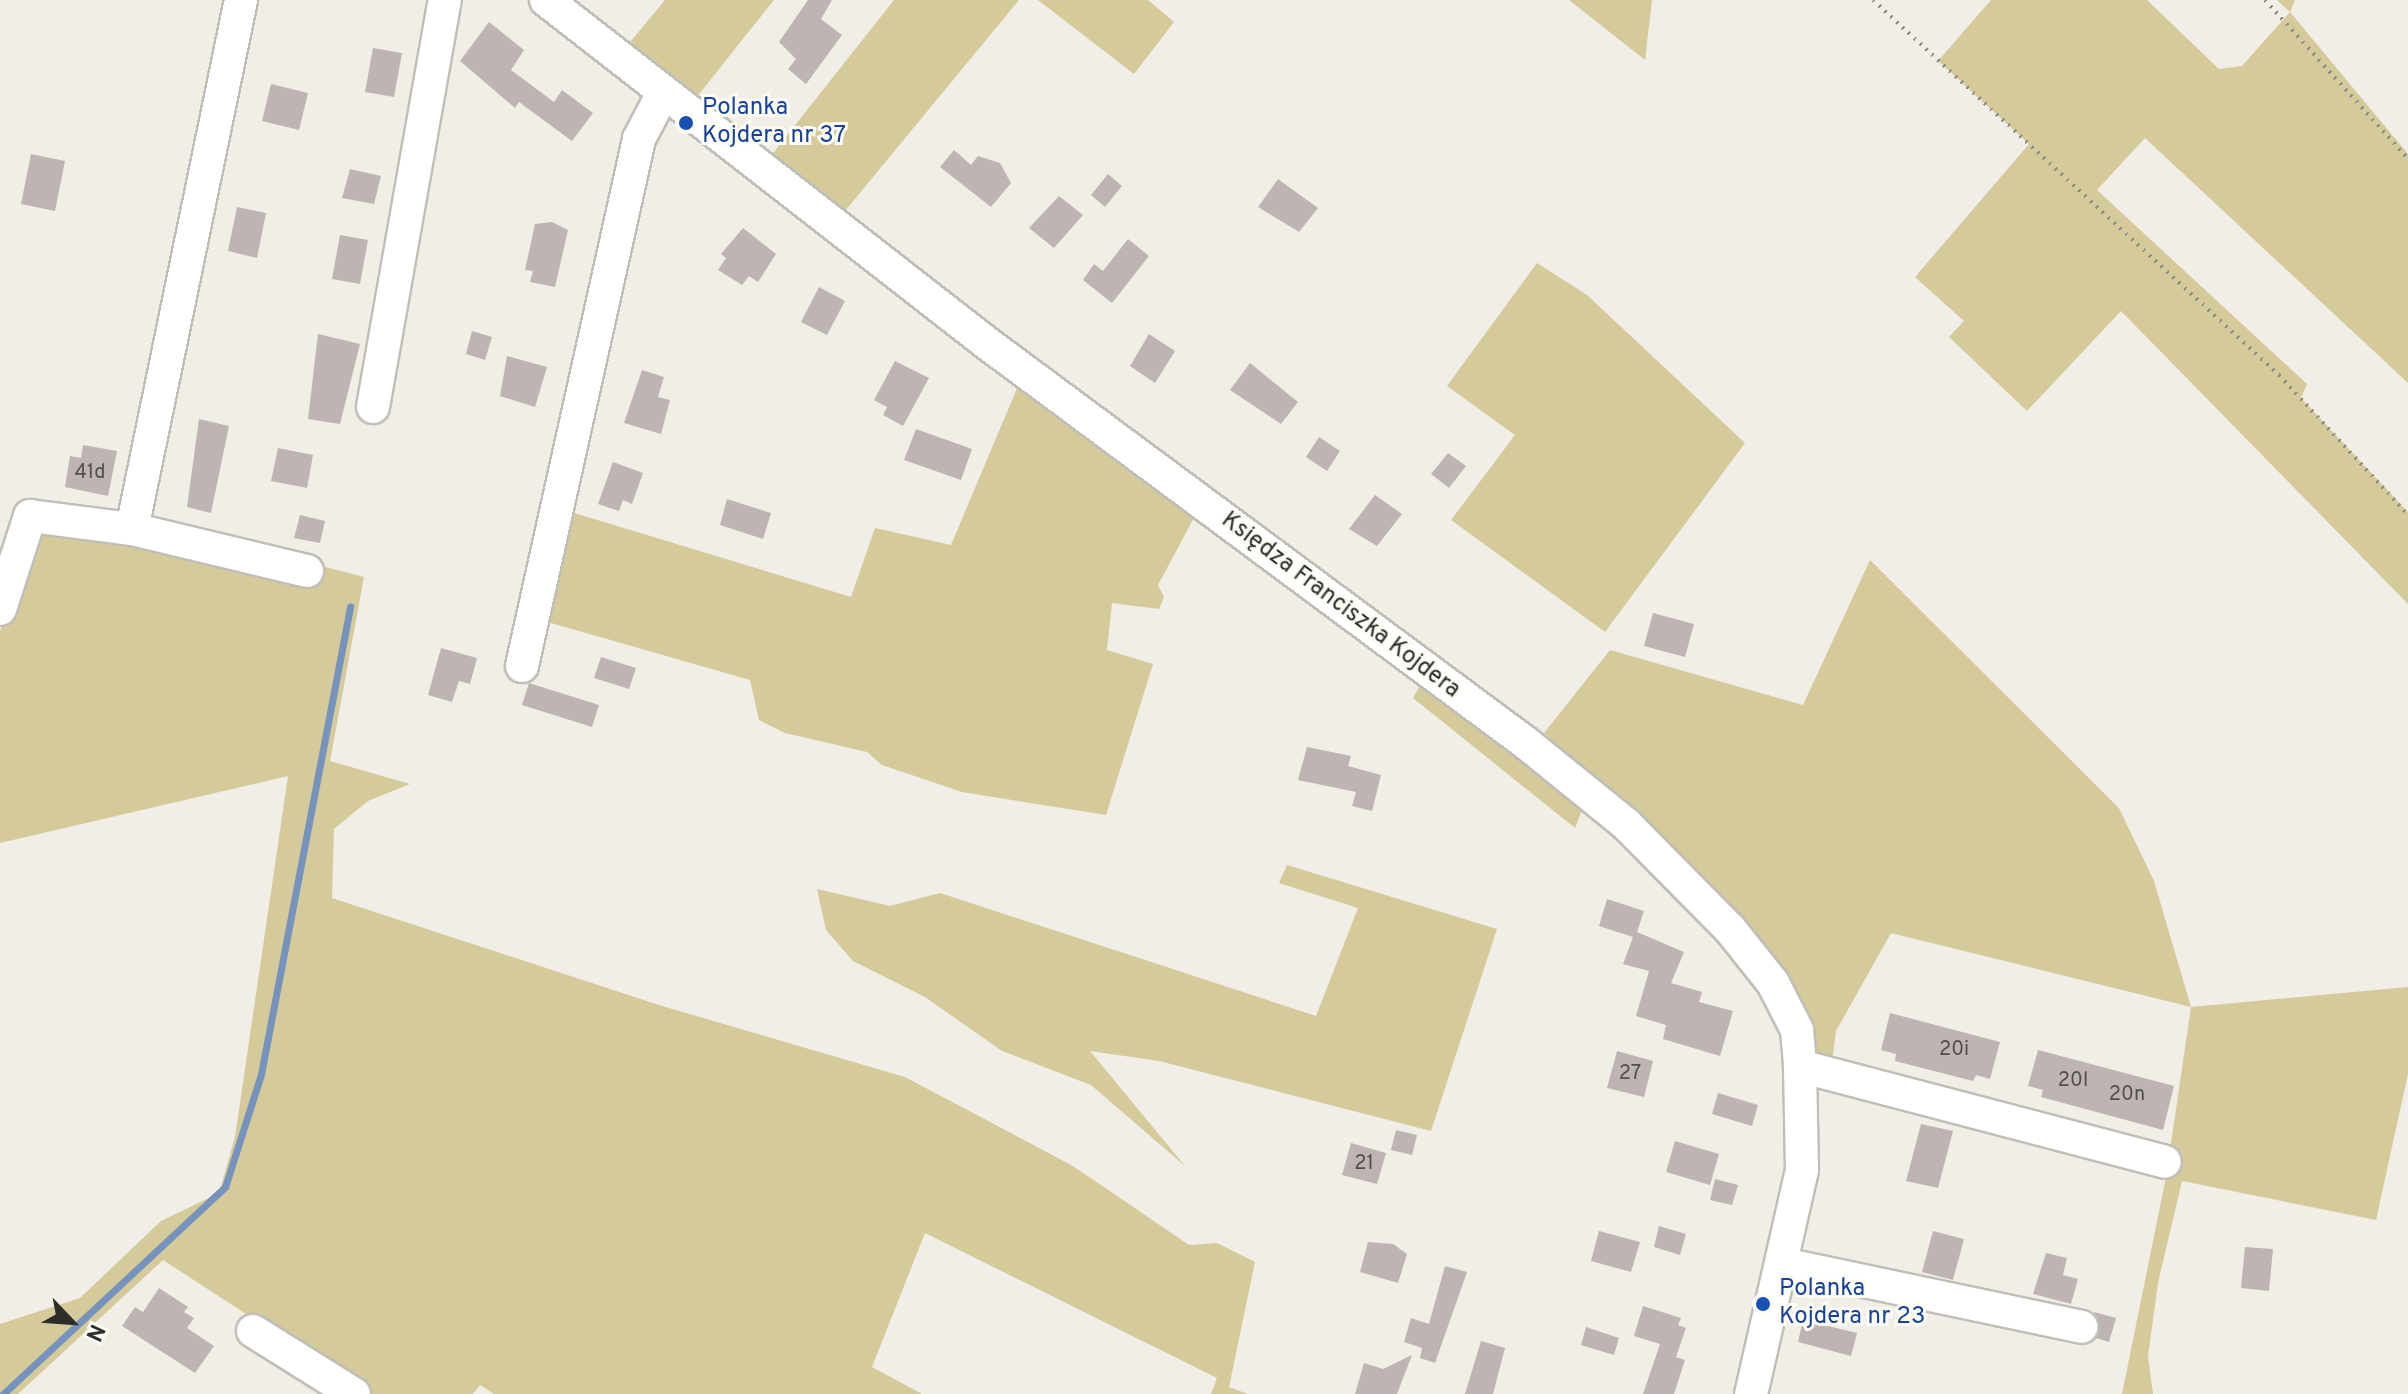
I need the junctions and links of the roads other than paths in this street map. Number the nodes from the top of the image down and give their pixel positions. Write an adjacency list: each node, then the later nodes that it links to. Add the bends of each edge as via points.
1 (241, 0): 6 (street)
2 (445, 0): 5 (street)
3 (546, 0): 4 (street, Księdza Franciszka Kojdera)
4 (662, 95): 9 (street, via 635,154 562,510); 10 (street, Księdza Franciszka Kojdera, via 1626,824 1730,929 1773,983 1797,1030)
5 (373, 407)
6 (132, 529): 7 (street); 8 (street, via 30,516)
7 (307, 571)
8 (0, 609)
9 (522, 666)
10 (1800, 1066): 11 (street); 12 (street, Księdza Franciszka Kojdera, via 1802,1170)
11 (2165, 1162)
12 (1783, 1264): 13 (street); 16 (street, Księdza Franciszka Kojdera)
13 (2081, 1327)
14 (253, 1331): 15 (street)
15 (354, 1394)
16 (1751, 1394)

